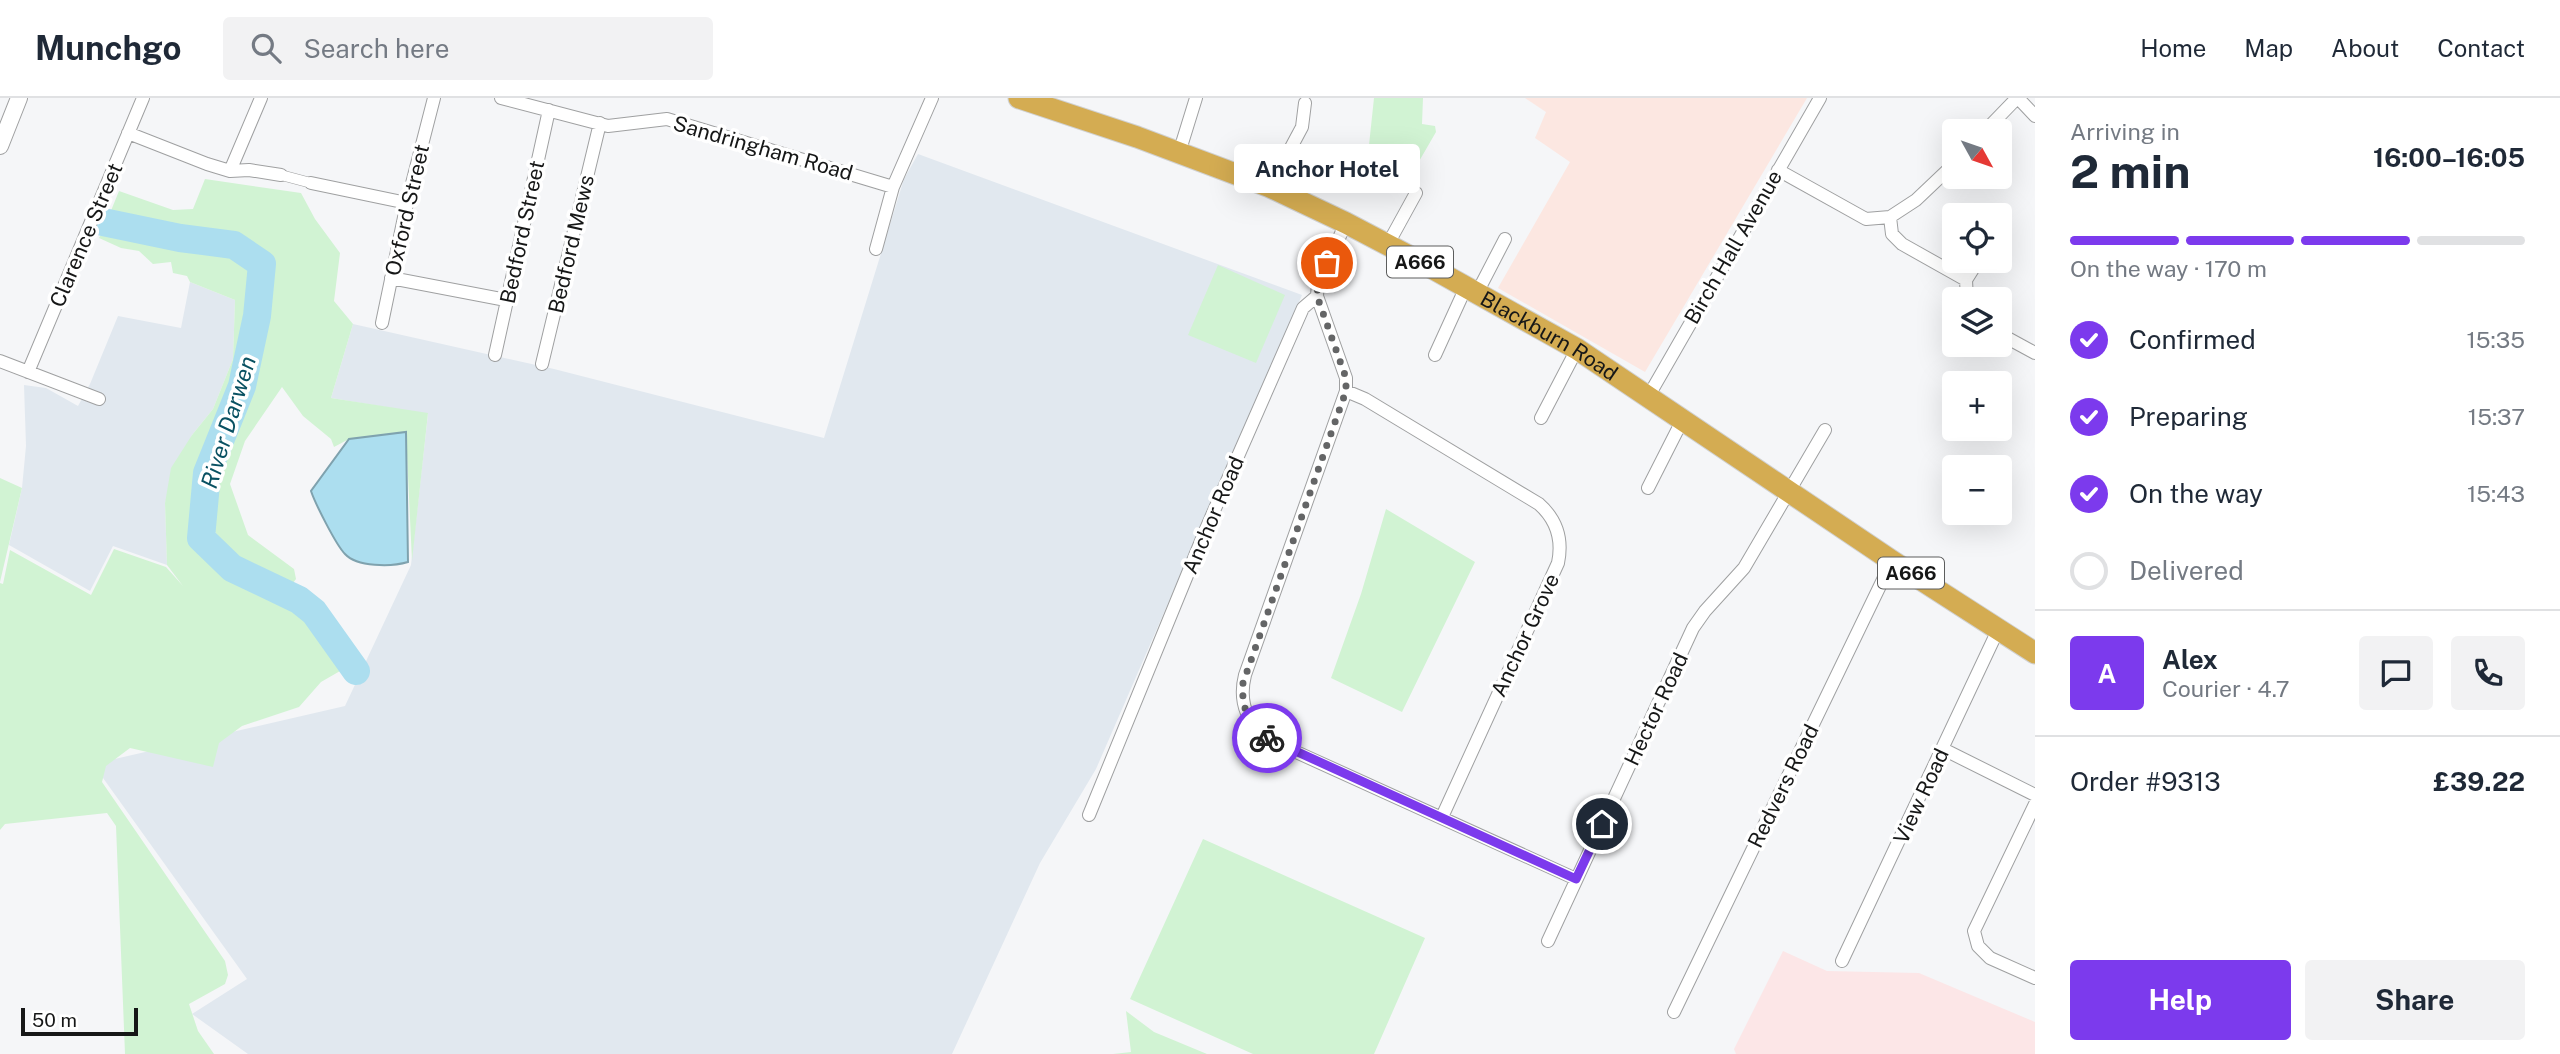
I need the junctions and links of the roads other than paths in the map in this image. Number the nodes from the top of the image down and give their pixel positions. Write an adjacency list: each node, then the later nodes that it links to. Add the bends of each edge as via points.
1 (19, 98): 18 (street)
2 (143, 98): 17 (street, Clarence Street)
3 (261, 98): 20 (street)
4 (434, 98): 28 (street, Oxford Street)
5 (501, 98): 13 (street, Sandringham Road)
6 (932, 98): 25 (street)
7 (1019, 98): 12 (highway, Blackburn Road / A666)
8 (1196, 98): 19 (street)
9 (1820, 98): 21 (street, Birch Hall Avenue)
10 (2017, 98): 14 (street); 15 (street)
11 (1306, 101): 26 (street, via 1302,127)
12 (1047, 102): 19 (highway, Blackburn Road / A666)
13 (549, 110): 16 (street, Sandringham Road); 40 (street, Bedford Street)
14 (2035, 116)
15 (1997, 119)
16 (600, 123): 25 (street, Sandringham Road, via 608,126 667,118); 48 (street, Bedford Mews)
17 (128, 133): 20 (street); 49 (street, Clarence Street)
18 (0, 146)
19 (1179, 153): 26 (highway, Blackburn Road / A666)
20 (230, 170): 22 (street)
21 (1778, 170): 29 (street, via 1866,219); 51 (street, Birch Hall Avenue)
22 (281, 175): 24 (street)
23 (1942, 175): 29 (street)
24 (311, 183): 28 (street)
25 (893, 187): 33 (street)
26 (1270, 187): 30 (highway, Blackburn Road / A666)
27 (1416, 193): 32 (street)
28 (407, 203): 35 (street, Oxford Street)
29 (1890, 217): 36 (street, via 1892,234 1902,244)
30 (1346, 223): 32 (highway, Blackburn Road / A666); 39 (street, Anchor Road, via 1318,283)
31 (1505, 239): 38 (street)
32 (1388, 244): 38 (highway, Blackburn Road / A666)
33 (876, 249)
34 (1970, 273): 36 (street)
35 (391, 278): 40 (street); 41 (street, Oxford Street)
36 (1966, 280): 37 (street)
37 (1966, 287)
38 (1472, 290): 43 (highway, Blackburn Road / A666); 46 (street)
39 (1317, 296): 50 (street, via 1346,378); 64 (street, Anchor Road, via 1303,308)
40 (506, 300): 45 (street, Bedford Street)
41 (382, 323)
42 (2012, 341): 44 (street)
43 (1577, 349): 51 (highway, Blackburn Road / A666); 53 (street)
44 (2035, 353)
45 (495, 355)
46 (1435, 355)
47 (0, 361): 49 (street)
48 (542, 364)
49 (28, 372): 52 (street)
50 (1346, 391): 65 (street, via 1245,675 1244,709 1255,728 1272,741); 65 (street, Anchor Grove, via 1365,398 1539,504 1552,518 1559,536 1560,554 1554,571)
51 (1648, 397): 54 (highway, Blackburn Road / A666)
52 (99, 399)
53 (1541, 418)
54 (1683, 419): 56 (street); 57 (highway, Blackburn Road / A666)
55 (1825, 430): 57 (street, Hector Road)
56 (1648, 488)
57 (1788, 492): 58 (highway, Blackburn Road / A666); 66 (street, Hector Road, via 1744,568 1693,628)
58 (1892, 561): 59 (highway, Blackburn Road / A666); 70 (street, Redvers Road)
59 (1998, 630): 60 (highway, Blackburn Road / A666); 61 (street, View Road)
60 (2035, 653)
61 (1943, 749): 62 (street); 68 (street, View Road)
62 (2035, 794)
63 (2035, 804): 69 (street, via 1974,931 1978,946 1990,958)
64 (1089, 815)
65 (1442, 817): 66 (street)
66 (1576, 879): 67 (street, Hector Road)
67 (1548, 941)
68 (1842, 961)
69 (2035, 978)
70 (1674, 1012)

